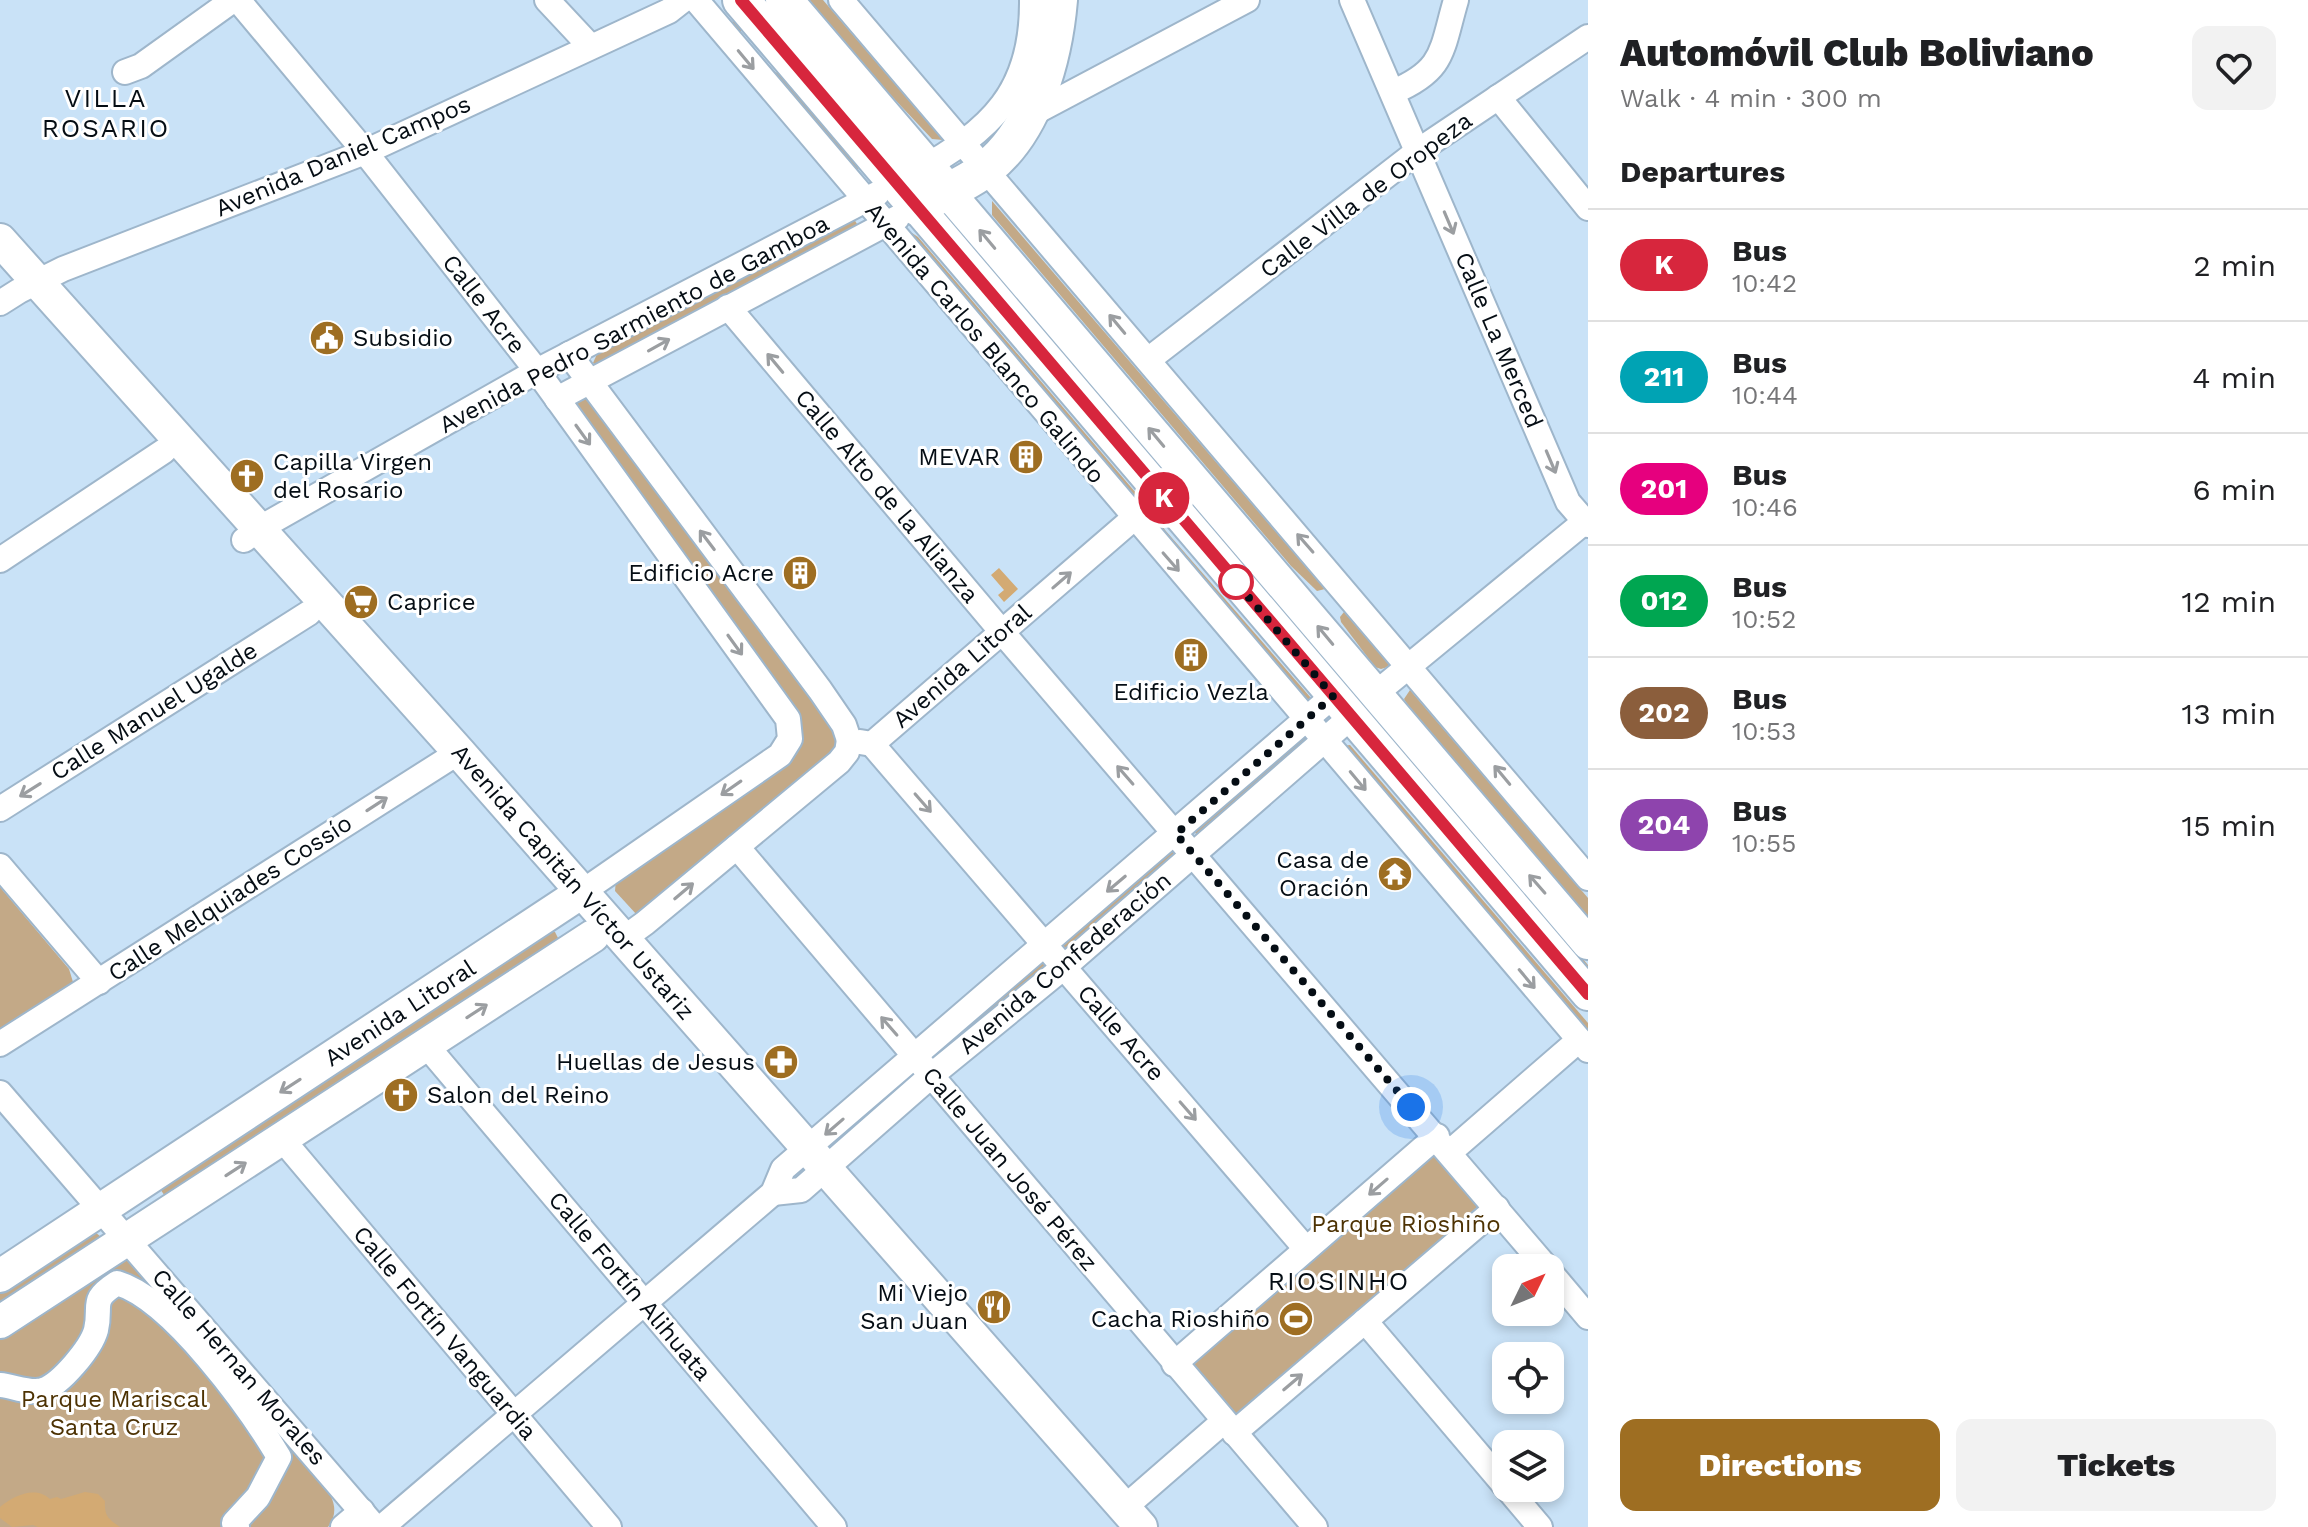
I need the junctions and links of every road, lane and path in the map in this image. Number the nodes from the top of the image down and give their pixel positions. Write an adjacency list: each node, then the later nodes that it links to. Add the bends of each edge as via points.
1 (236, 0): 15 (street); 20 (street, Calle Acre)
2 (547, 0): 14 (street)
3 (683, 0): 14 (street, Avenida Daniel Campos)
4 (696, 0): 23 (street, Avenida Carlos Blanco Galindo, one-way to 23)
5 (741, 0): 22 (highway, Avenida Carlos Blanco Galindo)
6 (784, 0): 22 (highway, Avenida Carlos Blanco Galindo)
7 (841, 0): 21 (street)
8 (1032, 0): 21 (street, Avenida Pedro Sarmiento de Gamboa, via 1026,54 1016,83)
9 (1059, 0): 18 (highway, Avenida Pedro Sarmiento de Gamboa, via 1055,36)
10 (1247, 0): 18 (street)
11 (1352, 0): 16 (street)
12 (1456, 0): 16 (street, via 1439,56 1428,73)
13 (1588, 37): 17 (street, Calle Villa de Oropeza)
14 (590, 46): 20 (street, Avenida Daniel Campos)
15 (125, 72)
16 (1393, 92): 19 (street)
17 (1498, 97): 19 (street, Calle Villa de Oropeza); 24 (street)
18 (1028, 116): 21 (highway, Avenida Pedro Sarmiento de Gamboa, via 1008,145)
19 (1418, 151): 30 (street, Calle Villa de Oropeza); 36 (street, Calle La Merced, one-way to 36, via 1568,502)
20 (365, 152): 27 (street, Avenida Daniel Campos); 31 (street, Calle Acre)
21 (975, 156): 22 (highway, Avenida Pedro Sarmiento de Gamboa); 30 (street, one-way to 21)
22 (921, 187): 23 (street, Avenida Pedro Sarmiento de Gamboa); 25 (street, Avenida Pedro Sarmiento de Gamboa); 42 (main road, Avenida Carlos Blanco Galindo, one-way to 22); 43 (main road, Avenida Carlos Blanco Galindo)
23 (864, 201): 25 (street, Avenida Carlos Blanco Galindo); 29 (street, Avenida Pedro Sarmiento de Gamboa)
24 (1588, 208)
25 (885, 225): 28 (street, Avenida Pedro Sarmiento de Gamboa); 35 (street, Avenida Carlos Blanco Galindo)
26 (0, 240): 27 (main road, Avenida Capitán Víctor Ustariz)
27 (14, 286): 34 (main road, Avenida Capitán Víctor Ustariz); 37 (main road, Avenida Capitán Víctor Ustariz)
28 (728, 307): 32 (street, Avenida Pedro Sarmiento de Gamboa, one-way to 28); 40 (street, Calle Alto de la Alianza, one-way to 28)
29 (569, 354): 31 (street, Avenida Pedro Sarmiento de Gamboa); 32 (street, Calle Acre)
30 (1148, 360): 41 (street, one-way to 30)
31 (537, 371): 33 (street, Calle Acre); 37 (street, Avenida Pedro Sarmiento de Gamboa)
32 (590, 383): 33 (street, Avenida Pedro Sarmiento de Gamboa); 47 (street, Calle Acre, one-way to 32)
33 (557, 399): 45 (street, Calle Acre, one-way to 45, via 788,719)
34 (164, 451): 37 (main road, Avenida Capitán Víctor Ustariz); 38 (street)
35 (1134, 518): 40 (street, Avenida Litoral, one-way to 35); 44 (street, Avenida Carlos Blanco Galindo, one-way to 44)
36 (1587, 522): 41 (street)
37 (252, 534): 39 (main road, Avenida Capitán Víctor Ustariz); 48 (main road, Avenida Capitán Víctor Ustariz)
38 (0, 560)
39 (309, 613): 48 (main road, Avenida Capitán Víctor Ustariz); 49 (street, Calle Manuel Ugalde, one-way to 49)
40 (1002, 632): 47 (street, Avenida Litoral); 50 (street, Calle Alto de la Alianza, one-way to 40)
41 (1410, 666): 42 (street); 54 (street, one-way to 41)
42 (1375, 694): 57 (main road, Avenida Carlos Blanco Galindo, one-way to 42)
43 (1342, 707): 44 (street, Avenida Confederación); 46 (street, Avenida Confederación); 61 (main road, Avenida Carlos Blanco Galindo)
44 (1306, 719): 46 (street, Avenida Carlos Blanco Galindo); 50 (street, Avenida Confederación)
45 (790, 739): 55 (street, Avenida Litoral, one-way to 55, via 780,755)
46 (1324, 741): 52 (street, Avenida Confederación); 64 (street, Avenida Carlos Blanco Galindo, one-way to 64)
47 (861, 742): 51 (street, Avenida Litoral); 58 (street, Calle Acre, one-way to 58)
48 (450, 757): 55 (main road, Avenida Capitán Víctor Ustariz); 60 (street, Calle Melquiades Cossío, one-way to 48)
49 (0, 809)
50 (1176, 834): 52 (street, Calle Alto de la Alianza); 58 (street, Avenida Confederación, one-way to 58)
51 (737, 847): 56 (street, Avenida Litoral, one-way to 51); 65 (street, Calle Juan José Pérez, one-way to 51)
52 (1193, 855): 59 (street, Avenida Confederación); 69 (street, Calle Alto de la Alianza)
53 (0, 866): 60 (street)
54 (1588, 878)
55 (574, 898): 56 (main road, Avenida Capitán Víctor Ustariz); 72 (main road, Avenida Litoral, one-way to 72)
56 (607, 941): 63 (main road, Avenida Litoral, one-way to 56); 70 (main road, Avenida Capitán Víctor Ustariz)
57 (1588, 943)
58 (1045, 944): 59 (street, Calle Acre); 65 (street, Avenida Confederación)
59 (1064, 967): 66 (street, Avenida Confederación); 74 (street, Calle Acre, one-way to 74)
60 (99, 982): 62 (street, Calle Melquiades Cossío)
61 (1588, 994)
62 (0, 1044)
63 (426, 1045): 68 (main road, Avenida Litoral); 78 (street, Calle Fortín Alihuata)
64 (1584, 1045): 69 (street)
65 (914, 1056): 66 (street, Calle Juan José Pérez); 70 (street, Avenida Confederación, one-way to 70)
66 (932, 1075): 70 (street, Avenida Confederación); 82 (street, Calle Juan José Pérez)
67 (0, 1093): 72 (street, Calle Hernan Morales)
68 (282, 1139): 73 (main road, Avenida Litoral, one-way to 68); 84 (street, Calle Fortín Vanguardia)
69 (1443, 1144): 71 (street, Calle Alto de la Alianza); 74 (street, one-way to 74)
70 (809, 1165): 78 (street, Avenida Confederación, via 783,1169 773,1193); 89 (main road, Avenida Capitán Víctor Ustariz)
71 (1497, 1208): 75 (street, Calle Alto de la Alianza); 80 (street)
72 (101, 1209): 73 (street, Calle Hernan Morales); 76 (main road, Avenida Litoral)
73 (128, 1239): 81 (main road, Avenida Litoral); 88 (street, Calle Hernan Morales)
74 (1306, 1249): 82 (street)
75 (1535, 1254)
76 (0, 1276)
77 (1564, 1289): 79 (street, Calle Alto de la Alianza)
78 (644, 1303): 84 (street, Avenida Confederación); 94 (street, Calle Fortín Alihuata)
79 (1588, 1317)
80 (1365, 1321): 85 (street, one-way to 80); 86 (street)
81 (0, 1322)
82 (1174, 1364): 85 (street, Calle Juan José Pérez)
83 (0, 1385): 90 (street, via 43,1390 57,1381 88,1347 104,1291 117,1283 131,1287 204,1354 257,1419 279,1457 258,1497 234,1523)
84 (513, 1415): 92 (street, Avenida Confederación); 93 (street, Calle Fortín Vanguardia)
85 (1229, 1427): 89 (street); 95 (street, Calle Juan José Pérez)
86 (1492, 1471)
87 (1518, 1502): 96 (street)
88 (369, 1519): 91 (street)
89 (1127, 1521)
90 (237, 1527)
91 (343, 1527)
92 (382, 1527)
93 (609, 1527)
94 (834, 1527)
95 (1315, 1527)
96 (1540, 1527)

